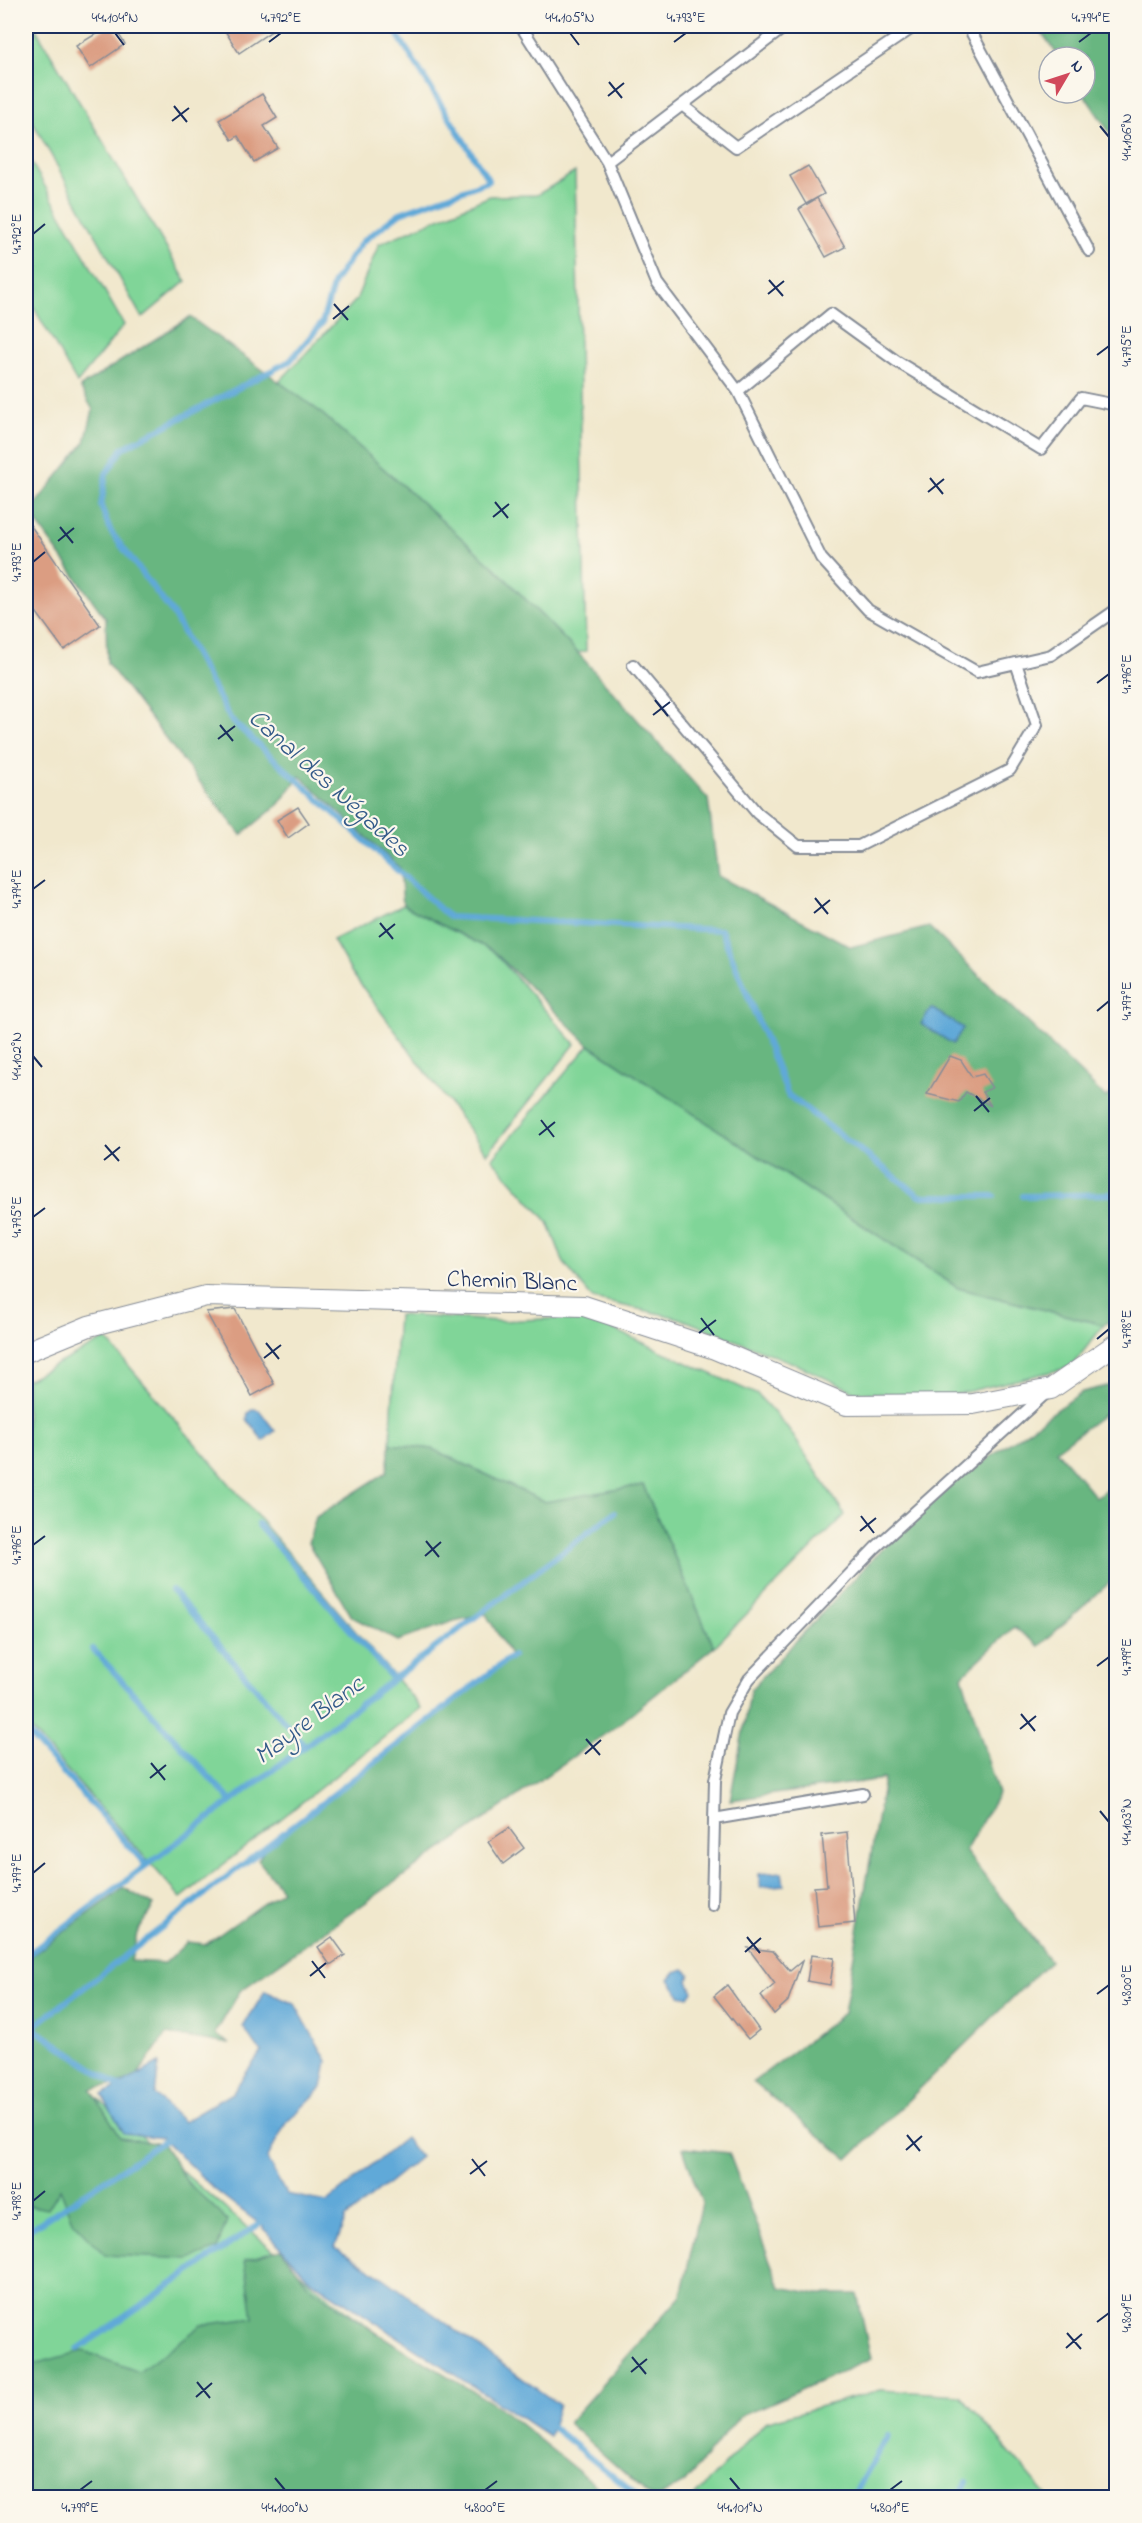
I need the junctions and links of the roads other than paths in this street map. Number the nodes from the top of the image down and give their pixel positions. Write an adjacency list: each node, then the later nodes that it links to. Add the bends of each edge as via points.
1 (521, 26): 6 (lane)
2 (786, 26): 5 (lane)
3 (915, 26): 5 (lane, via 736,147)
4 (968, 26): 7 (lane)
5 (682, 105): 6 (lane)
6 (607, 162): 8 (lane, via 657,284)
7 (1089, 251)
8 (738, 391): 9 (lane, via 831,314 896,361 1041,449 1081,398); 11 (lane, via 820,558 868,610 977,672)
9 (1116, 405)
10 (1116, 610): 11 (lane, via 1051,655)
11 (1016, 663): 12 (lane, via 1037,725 1010,770 859,846 798,846 757,813)
12 (633, 665)
13 (1116, 1344): 15 (street, Chemin Blanc)
14 (26, 1352): 15 (street, Chemin Blanc, via 89,1326 206,1296 584,1306 715,1349 847,1405 973,1404)
15 (1051, 1389): 17 (lane, via 875,1548 749,1679 729,1713 716,1780)
16 (863, 1794): 17 (lane)
17 (714, 1819): 18 (lane)
18 (712, 1905)

